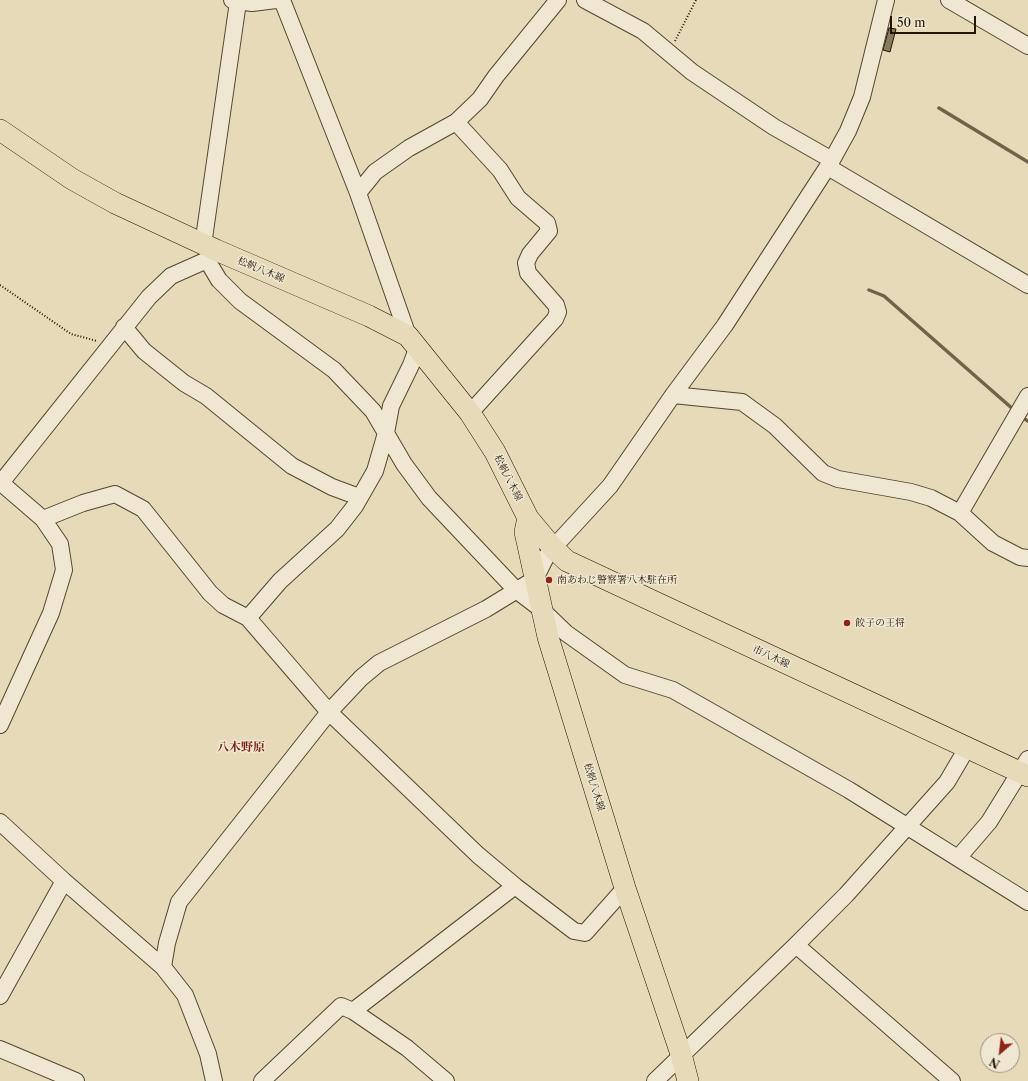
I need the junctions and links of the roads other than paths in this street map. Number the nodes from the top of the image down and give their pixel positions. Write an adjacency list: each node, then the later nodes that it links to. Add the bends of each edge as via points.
1 (276, 0): 7 (street)
2 (282, 0): 12 (street)
3 (558, 0): 9 (street, via 480,99)
4 (585, 0): 11 (street, via 643,31 692,72)
5 (886, 0): 11 (street, via 862,97 848,131)
6 (949, 0): 8 (street)
7 (235, 1): 13 (street)
8 (1028, 46)
9 (456, 122): 12 (street, via 409,148 376,172); 19 (street, via 500,170 518,198 547,223 549,231 530,254 526,263 528,273 556,305 558,312)
10 (0, 130): 13 (main road, 松帆八木線, via 115,203)
11 (830, 163): 14 (street); 17 (street, via 725,325)
12 (358, 193): 16 (street)
13 (208, 252): 15 (street, via 172,276 149,297); 16 (main road, 松帆八木線, via 369,316); 20 (street, via 219,280 240,301 334,370 373,411)
14 (1028, 285)
15 (124, 327): 21 (street); 22 (street, via 144,351 184,383 206,396 292,466 332,487)
16 (413, 341): 19 (main road, 松帆八木線); 20 (street, via 411,365 391,406)
17 (673, 395): 23 (street, via 742,402 774,426 823,473 838,479 911,492 931,498); 26 (street, via 610,486)
18 (1028, 396): 23 (street)
19 (470, 412): 25 (main road, 松帆八木線, via 495,452)
20 (386, 433): 22 (street, via 374,471); 29 (street, via 404,464 429,498)
21 (0, 483): 24 (street)
22 (359, 497): 31 (street, via 337,529 280,581)
23 (960, 513): 27 (street, via 993,543 1020,557)
24 (43, 518): 31 (street, via 115,494 143,509 210,593 223,605); 33 (street, via 60,544 64,570 51,613)
25 (528, 518): 26 (main road, 市八木線); 28 (main road, 松帆八木線, via 525,532)
26 (553, 548): 28 (street); 34 (main road, 市八木線, via 567,560 615,584)
27 (1028, 558)
28 (535, 579): 29 (street); 30 (main road, 松帆八木線)
29 (516, 590): 30 (street); 32 (street, via 486,609 379,663)
30 (541, 609): 37 (street, via 566,633 625,675 673,690 850,790); 41 (main road, 松帆八木線)
31 (248, 618): 32 (street)
32 (329, 712): 40 (street, via 478,855); 44 (street, via 179,902)
33 (0, 725)
34 (967, 748): 35 (main road, 市八木線); 37 (street, via 947,782)
35 (1025, 769): 38 (street, via 989,822)
36 (0, 822): 39 (street)
37 (907, 827): 38 (street); 43 (street, via 846,895)
38 (958, 858): 42 (street)
39 (64, 881): 44 (street); 45 (street)
40 (515, 886): 41 (street, via 574,931 585,933); 46 (street)
41 (625, 888): 48 (main road, 松帆八木線)
42 (1028, 902)
43 (796, 945): 48 (street); 55 (street)
44 (163, 967): 50 (street, via 185,995 208,1054)
45 (2, 988)
46 (353, 1011): 51 (street, via 341,1006); 52 (street, via 407,1048)
47 (0, 1049): 49 (street)
48 (681, 1054): 53 (street); 54 (main road, 松帆八木線)
49 (76, 1081)
50 (214, 1081)
51 (262, 1081)
52 (446, 1081)
53 (655, 1081)
54 (688, 1081)
55 (952, 1081)

